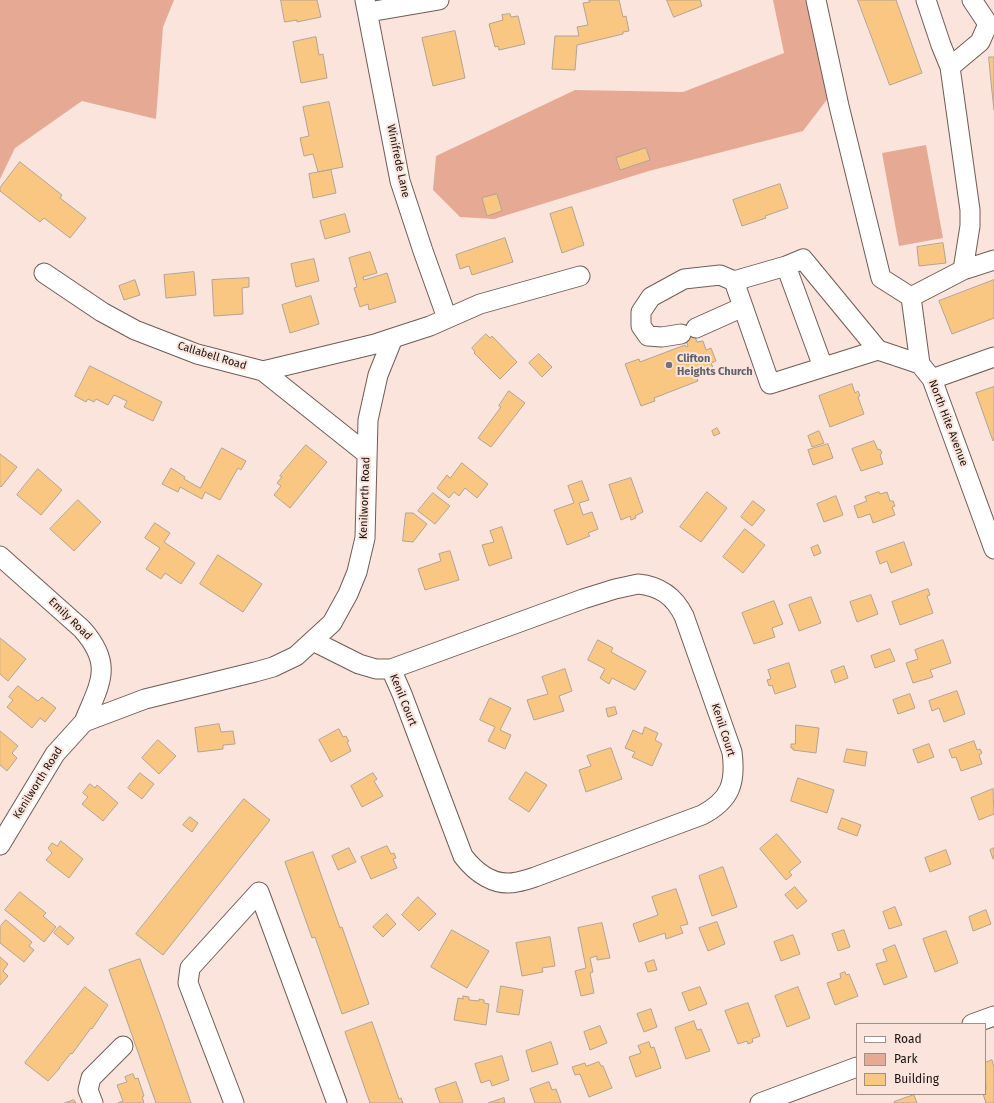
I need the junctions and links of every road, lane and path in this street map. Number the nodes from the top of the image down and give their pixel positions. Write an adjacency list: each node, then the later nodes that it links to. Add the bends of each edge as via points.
1 (439, 0): 5 (street)
2 (816, 0): 13 (street, via 839,106 882,278)
3 (926, 0): 6 (street)
4 (972, 0): 6 (street, via 988,24 980,42)
5 (367, 6): 15 (street, Winifrede Lane, via 400,180)
6 (950, 67): 9 (street, via 970,210)
7 (994, 260): 9 (street)
8 (786, 266): 12 (street); 17 (street, via 803,259); 20 (street)
9 (963, 270): 13 (street)
10 (44, 273): 21 (street, Callabell Road, via 102,312 135,330 198,354)
11 (580, 276): 15 (street, via 480,304)
12 (734, 281): 14 (street); 14 (street, via 720,275 684,278 651,297 641,312 642,326 648,336 662,337 688,331)
13 (911, 297): 19 (street)
14 (743, 307): 20 (street, via 770,384)
15 (447, 318): 16 (street)
16 (394, 338): 21 (street, Callabell Road); 23 (street, Kenilworth Road, via 373,394 368,420)
17 (878, 350): 19 (street); 20 (street)
18 (994, 357): 22 (street)
19 (920, 364): 22 (street, North Hite Avenue)
20 (823, 366)
21 (263, 371): 23 (street)
22 (932, 379): 24 (street, North Hite Avenue)
23 (367, 454): 26 (street, Kenilworth Road, via 365,538 357,572 332,623)
24 (994, 549)
25 (0, 556): 28 (street, Emily Road, via 82,629 100,654 100,683)
26 (313, 641): 27 (street, Kenil Court, via 360,664 376,669); 28 (street, Kenilworth Road, via 296,656 273,666 145,699)
27 (391, 669): 27 (street, Kenil Court, via 463,856 483,876 492,880 516,883 702,815 724,799 729,791 734,768 732,752 684,616 672,598 648,585 638,584 583,599)
28 (84, 722): 29 (street, Kenilworth Road, via 54,754)
29 (0, 845)
30 (994, 1016): 31 (street)
31 (975, 1023)
32 (123, 1046): 34 (street, via 91,1078 88,1090)
33 (856, 1067): 37 (street)
34 (93, 1103)
35 (234, 1103): 36 (street, via 188,983 190,968 259,892)
36 (337, 1103)
37 (760, 1103)

